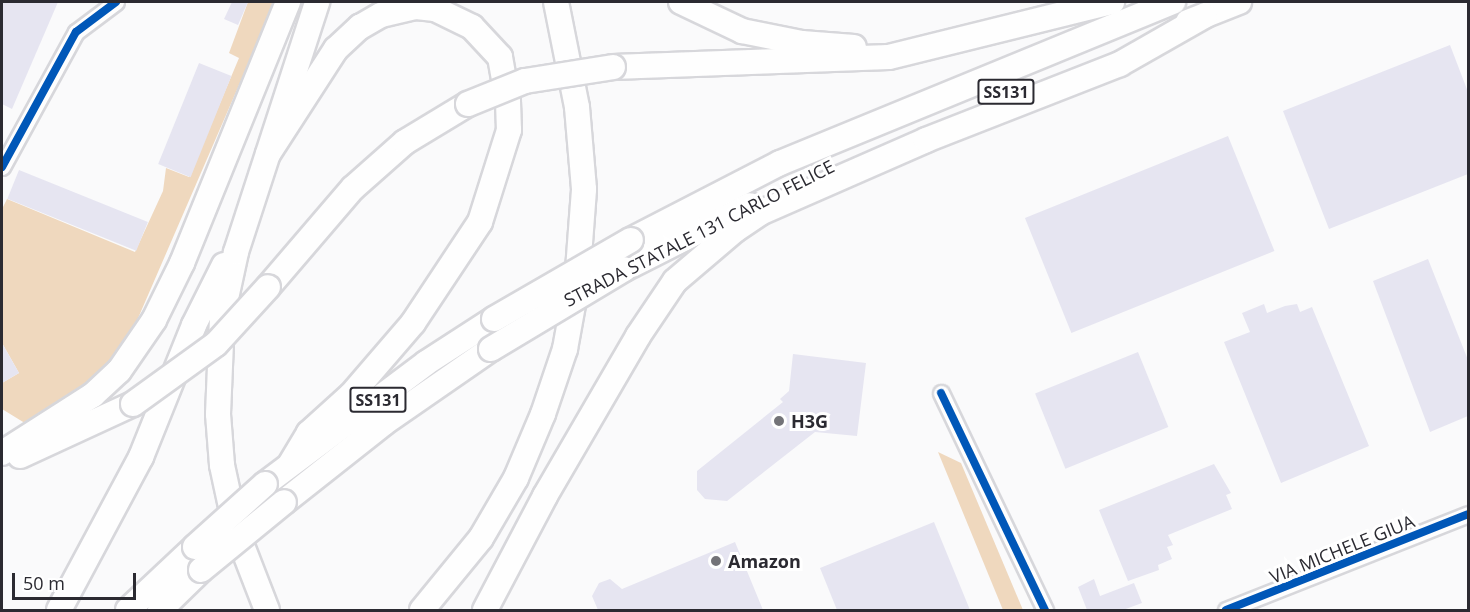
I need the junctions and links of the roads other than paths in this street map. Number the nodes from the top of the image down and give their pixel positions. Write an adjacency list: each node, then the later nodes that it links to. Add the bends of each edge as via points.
1 (116, 2): 14 (street, via 76,32)
2 (288, 2): 17 (highway, via 182,263 154,320 120,371 93,395)
3 (317, 2): 11 (highway)
4 (322, 2): 11 (highway)
5 (556, 2): 25 (highway, via 577,107 584,189 577,283 565,349 516,478 481,537)
6 (681, 2): 12 (highway, via 742,31 802,43)
7 (1112, 2): 12 (highway, via 1050,20)
8 (1173, 2): 19 (highway, STRADA STATALE 131 CARLO FELICE / SS131, bridge, via 780,163 631,240 494,319)
9 (1239, 2): 10 (highway, STRADA STATALE 131 CARLO FELICE / SS131)
10 (1204, 16): 23 (highway, STRADA STATALE 131 CARLO FELICE / SS131, bridge, via 856,153 624,268 491,349 384,423 201,570); 26 (highway, via 1120,64 916,144 760,213 735,230 675,281 638,336 545,496)
11 (309, 33): 13 (highway)
12 (922, 47): 18 (highway, bridge, via 889,57 808,63 613,67 536,78 468,104 405,142 353,188 216,344 133,404 59,441)
13 (268, 154): 15 (highway); 19 (highway, via 336,49 360,27 381,15 416,7 435,9 472,27 500,57 509,130 480,222 413,323 351,395 309,433)
14 (2, 167)
15 (246, 220): 21 (highway, via 194,325 141,457); 24 (highway, via 222,317 218,414 222,465 236,530)
16 (941, 393): 27 (street)
17 (2, 453)
18 (2, 462)
19 (291, 463): 22 (highway, STRADA STATALE 131 CARLO FELICE / SS131, bridge)
20 (1468, 514): 28 (street, VIA MICHELE GIUA)
21 (59, 610)
22 (128, 610)
23 (160, 610)
24 (267, 610)
25 (422, 610)
26 (485, 610)
27 (1046, 610)
28 (1226, 610)

